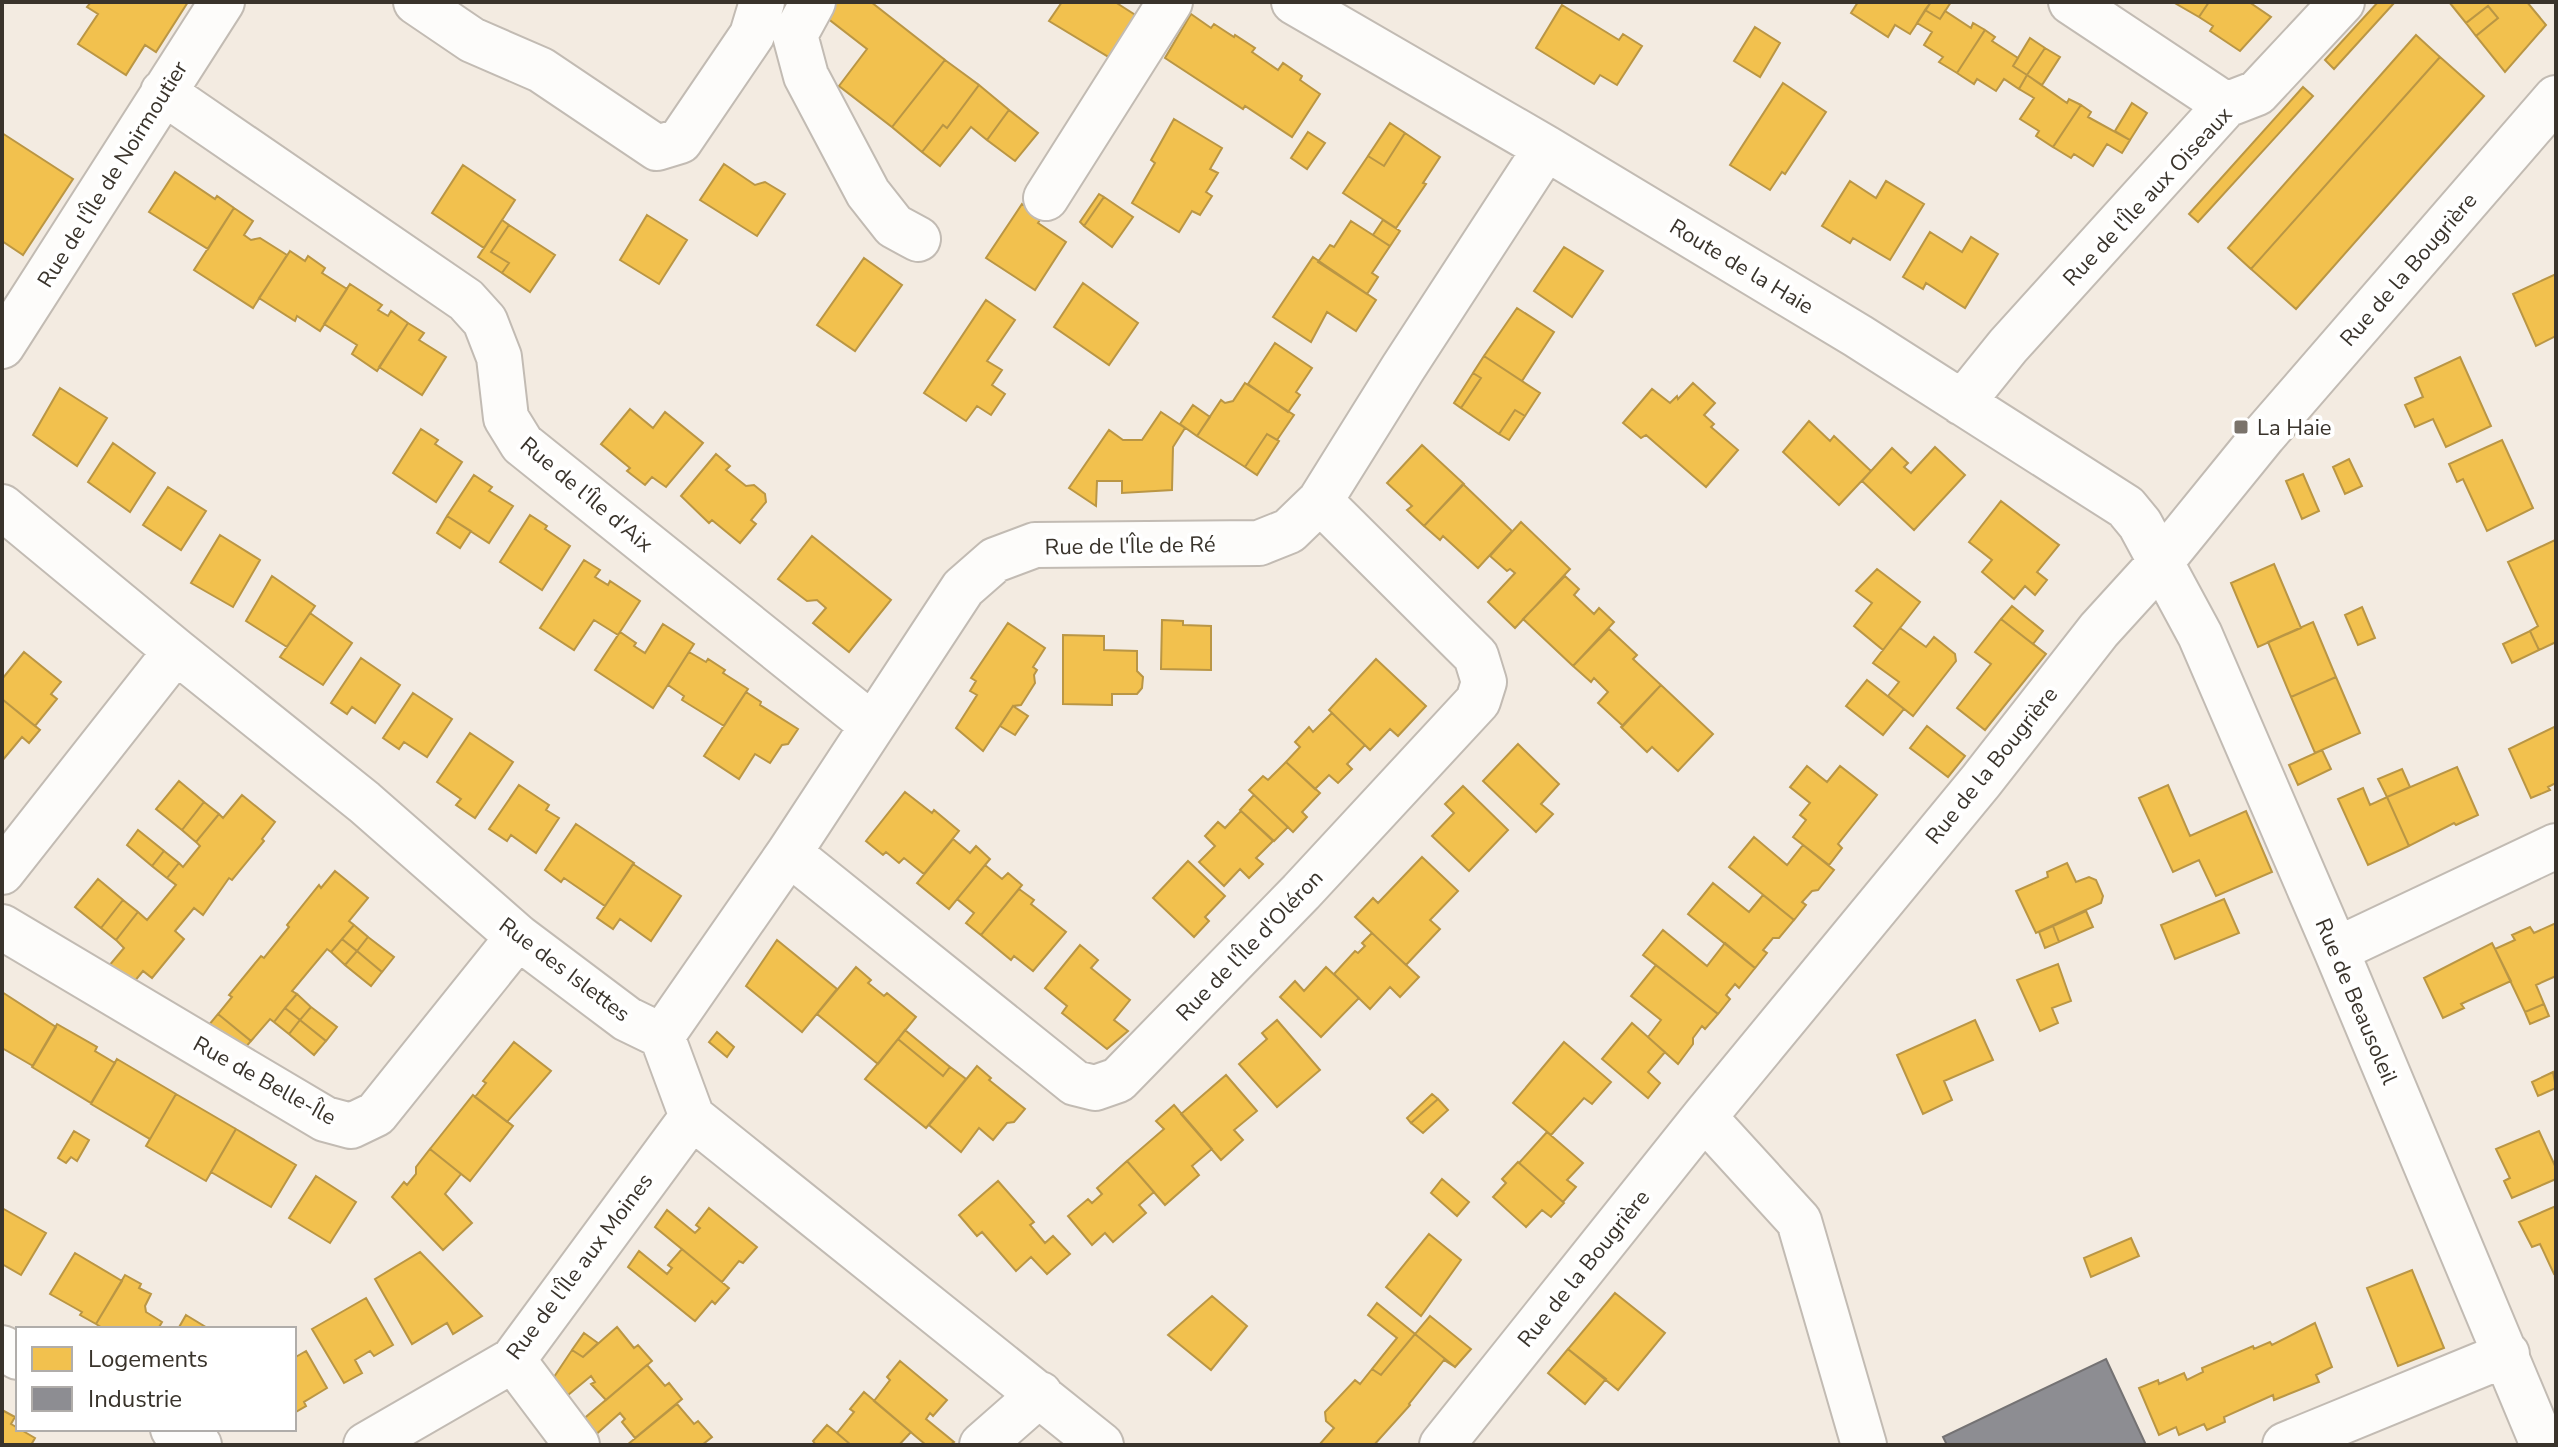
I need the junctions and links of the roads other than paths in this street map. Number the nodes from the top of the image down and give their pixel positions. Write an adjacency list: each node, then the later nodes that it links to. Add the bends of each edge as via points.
1 (222, 2): 9 (street, Rue de l'Île de Noirmoutier)
2 (416, 2): 3 (street, via 472,40 541,70 657,148 680,141 752,35)
3 (762, 2)
4 (813, 2): 14 (street, via 795,35 806,76 868,193 894,226)
5 (1170, 2): 13 (street)
6 (1294, 2): 12 (street, Route de la Haie)
7 (2071, 2): 11 (street)
8 (2342, 2): 11 (street, Rue de l'Île aux Oiseaux, via 2257,93)
9 (163, 92): 15 (street, Rue de l'Île de Noirmoutier); 21 (street, Rue de l'Île d'Aix, via 466,300 485,321 499,357 506,418 522,444)
10 (2556, 98): 19 (street, Rue de la Bougrière)
11 (2226, 105): 16 (street, Rue de l'Île aux Oiseaux)
12 (1546, 148): 16 (street, Route de la Haie); 17 (street, Rue de l'Île de Ré)
13 (1046, 198)
14 (918, 239)
15 (2, 346)
16 (1962, 403): 19 (street, Route de la Haie, via 2126,507)
17 (1320, 501): 21 (street, Rue de l'Île de Ré, via 1289,531 1259,543 1035,545 995,560 963,588); 23 (street, Rue de l'Île d'Oléron, via 1476,656 1484,682 1478,701 1118,1080 1095,1088 1075,1083)
18 (2, 507): 20 (street, Rue des Islettes)
19 (2160, 563): 27 (street, Rue de Beausoleil, via 2200,635); 30 (street, Rue de la Bougrière, via 2099,630)
20 (176, 651): 24 (street); 26 (street, Rue des Islettes, via 364,802)
21 (872, 725): 23 (street, Rue de l'Île de Ré)
22 (2556, 846): 27 (street)
23 (789, 853): 28 (street, Rue de l'Île de Ré)
24 (2, 872)
25 (2, 927): 26 (street, Rue de Belle-Île, via 325,1119 351,1126 376,1114)
26 (518, 937): 28 (street, Rue des Islettes, via 627,1019)
27 (2336, 950): 31 (street, Rue de Beausoleil)
28 (662, 1036): 29 (street)
29 (692, 1117): 32 (street, Rue de l'Île aux Moines); 33 (street)
30 (1704, 1117): 40 (street, Rue de la Bougrière); 41 (street, via 1799,1221)
31 (2507, 1354): 42 (street); 43 (street, Rue de Beausoleil)
32 (513, 1360): 36 (street, Rue de l'Île aux Moines); 37 (street)
33 (1040, 1394): 38 (street); 39 (street)
34 (176, 1431): 35 (street)
35 (199, 1445)
36 (366, 1445)
37 (577, 1445)
38 (982, 1445)
39 (1101, 1445)
40 (1442, 1445)
41 (1864, 1445)
42 (2285, 1445)
43 (2543, 1445)

